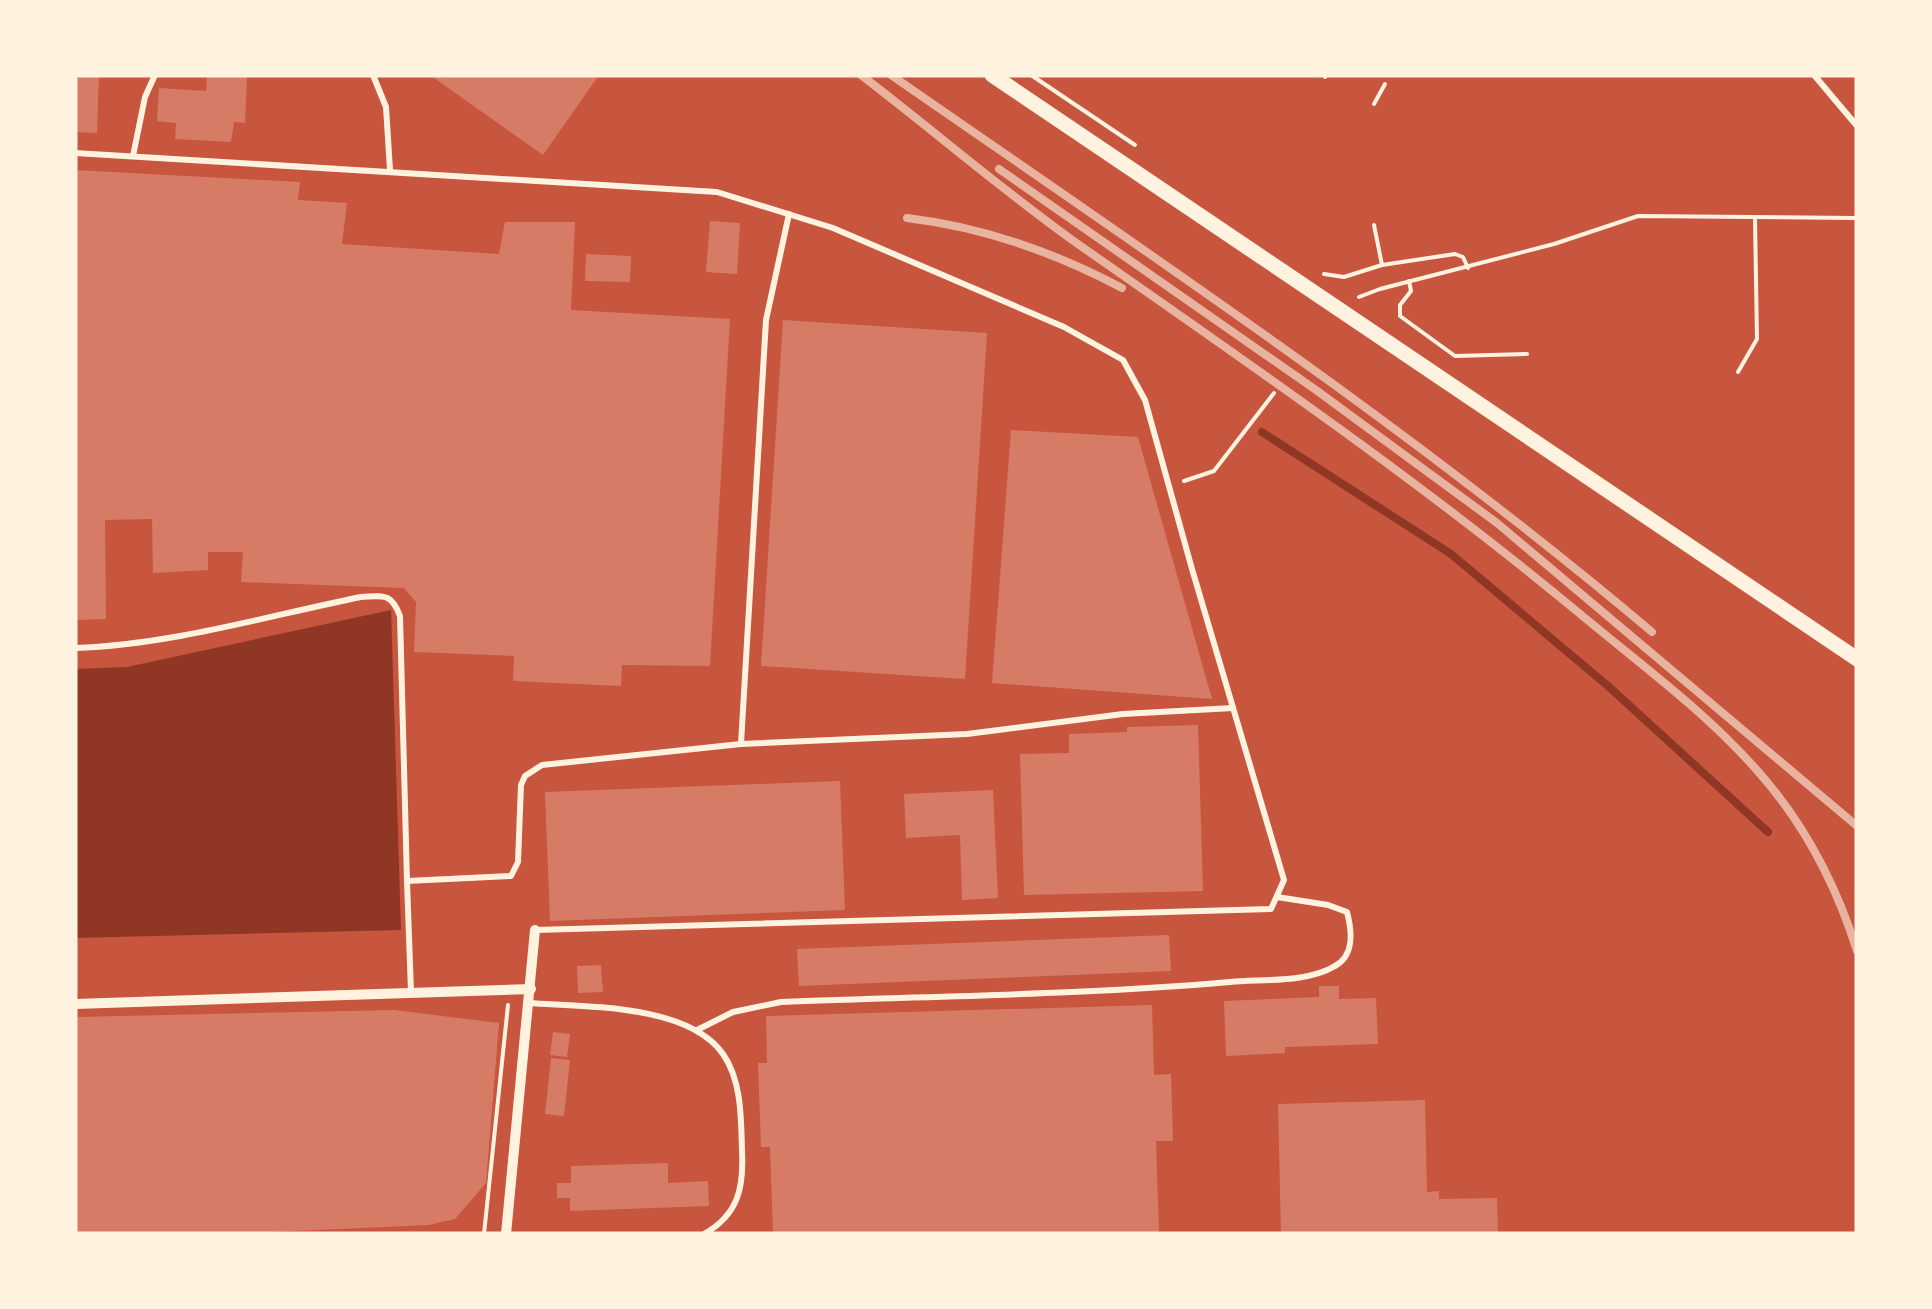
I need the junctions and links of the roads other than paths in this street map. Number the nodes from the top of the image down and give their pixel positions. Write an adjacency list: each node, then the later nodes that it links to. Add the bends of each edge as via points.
1 (155, 75): 7 (lane)
2 (373, 75): 8 (lane, via 386,107)
3 (992, 75): 11 (street)
4 (1814, 75): 5 (lane)
5 (1855, 125)
6 (75, 153): 7 (lane)
7 (133, 156): 8 (lane)
8 (390, 170): 9 (lane, via 717,192)
9 (788, 214): 12 (lane, via 1064,326 1124,360 1145,400); 13 (lane, via 766,320)
10 (75, 648): 14 (lane, via 360,597 395,602)
11 (1857, 659)
12 (1234, 708): 13 (lane, via 967,734); 15 (lane, via 1284,880)
13 (741, 744): 14 (lane, via 542,766 521,785 518,862 510,876)
14 (407, 880): 18 (lane)
15 (1277, 897): 16 (lane, via 1271,909); 21 (lane, via 1347,912 1352,934 1337,966 1307,975 1170,987 781,1002 733,1012)
16 (535, 930): 17 (street)
17 (531, 989): 18 (street); 19 (street)
18 (411, 993): 20 (street)
19 (529, 1003): 21 (lane, via 656,1016); 22 (street)
20 (75, 1004)
21 (697, 1030): 23 (lane, via 723,1054 736,1082 743,1176 738,1202)
22 (506, 1234)
23 (704, 1234)

